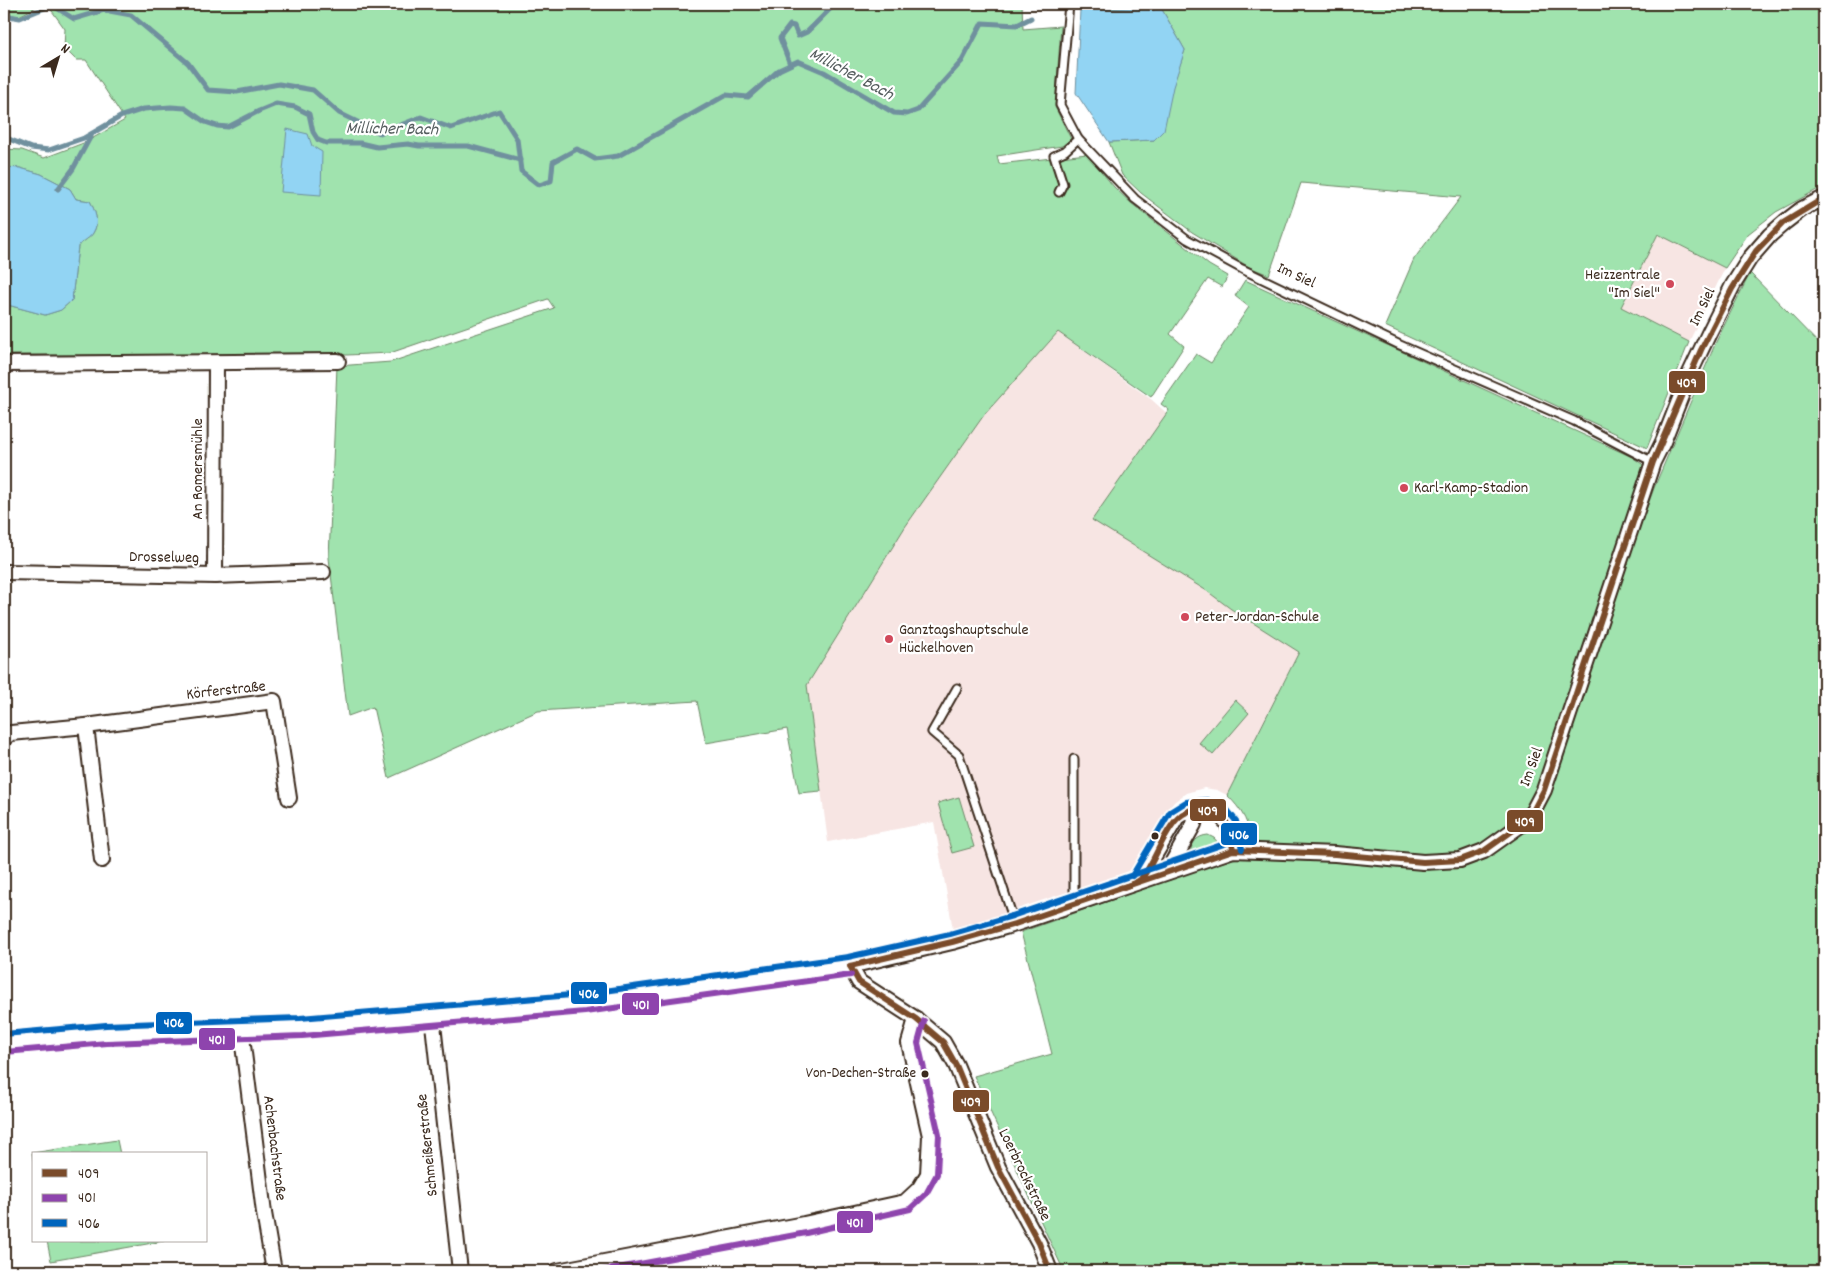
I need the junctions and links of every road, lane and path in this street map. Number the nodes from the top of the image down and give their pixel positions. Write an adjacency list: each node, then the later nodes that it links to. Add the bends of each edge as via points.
1 (1069, 4): 2 (lane, Im Siel, via 1060,105)
2 (1078, 140): 3 (lane, via 1054,156 1062,184); 8 (lane, Im Siel, via 1135,199 1187,239 1400,345 1574,421)
3 (1059, 192)
4 (1824, 198): 8 (street, Im Siel, via 1785,222 1750,258 1690,373)
5 (338, 361): 6 (street)
6 (216, 363): 7 (street); 11 (street, An Romersmühle)
7 (4, 364)
8 (1653, 462): 18 (street, Im Siel, via 1544,790 1522,824 1484,851 1460,860 1423,862)
9 (4, 572): 11 (street, Drosselweg)
10 (323, 572): 11 (street, Drosselweg)
11 (215, 576)
12 (957, 688): 23 (lane, via 932,732 959,755)
13 (86, 726): 14 (street, Körferstraße, via 11,733); 16 (street, Körferstraße, via 274,701); 19 (street)
14 (4, 738)
15 (1074, 759): 22 (lane)
16 (289, 798)
17 (1197, 809): 18 (street, via 1218,812 1228,824); 20 (street, via 1194,824); 21 (street, via 1177,817)
18 (1233, 850): 20 (street)
19 (102, 860)
20 (1167, 872): 21 (street)
21 (1140, 880): 22 (street)
22 (1074, 905): 23 (street)
23 (1015, 924): 24 (street)
24 (850, 966): 25 (street, via 584,1003); 26 (street, Loerbrockstraße, via 859,982)
25 (432, 1015): 27 (street); 30 (street, Schmeißerstraße)
26 (916, 1019): 31 (street, via 909,1043 930,1136 928,1174 919,1189 905,1202); 32 (street, Loerbrockstraße, via 943,1042 956,1065 998,1167)
27 (241, 1029): 28 (street, via 106,1034); 29 (street, Achenbachstraße)
28 (4, 1043)
29 (274, 1271)
30 (460, 1271)
31 (557, 1271)
32 (1050, 1271)

